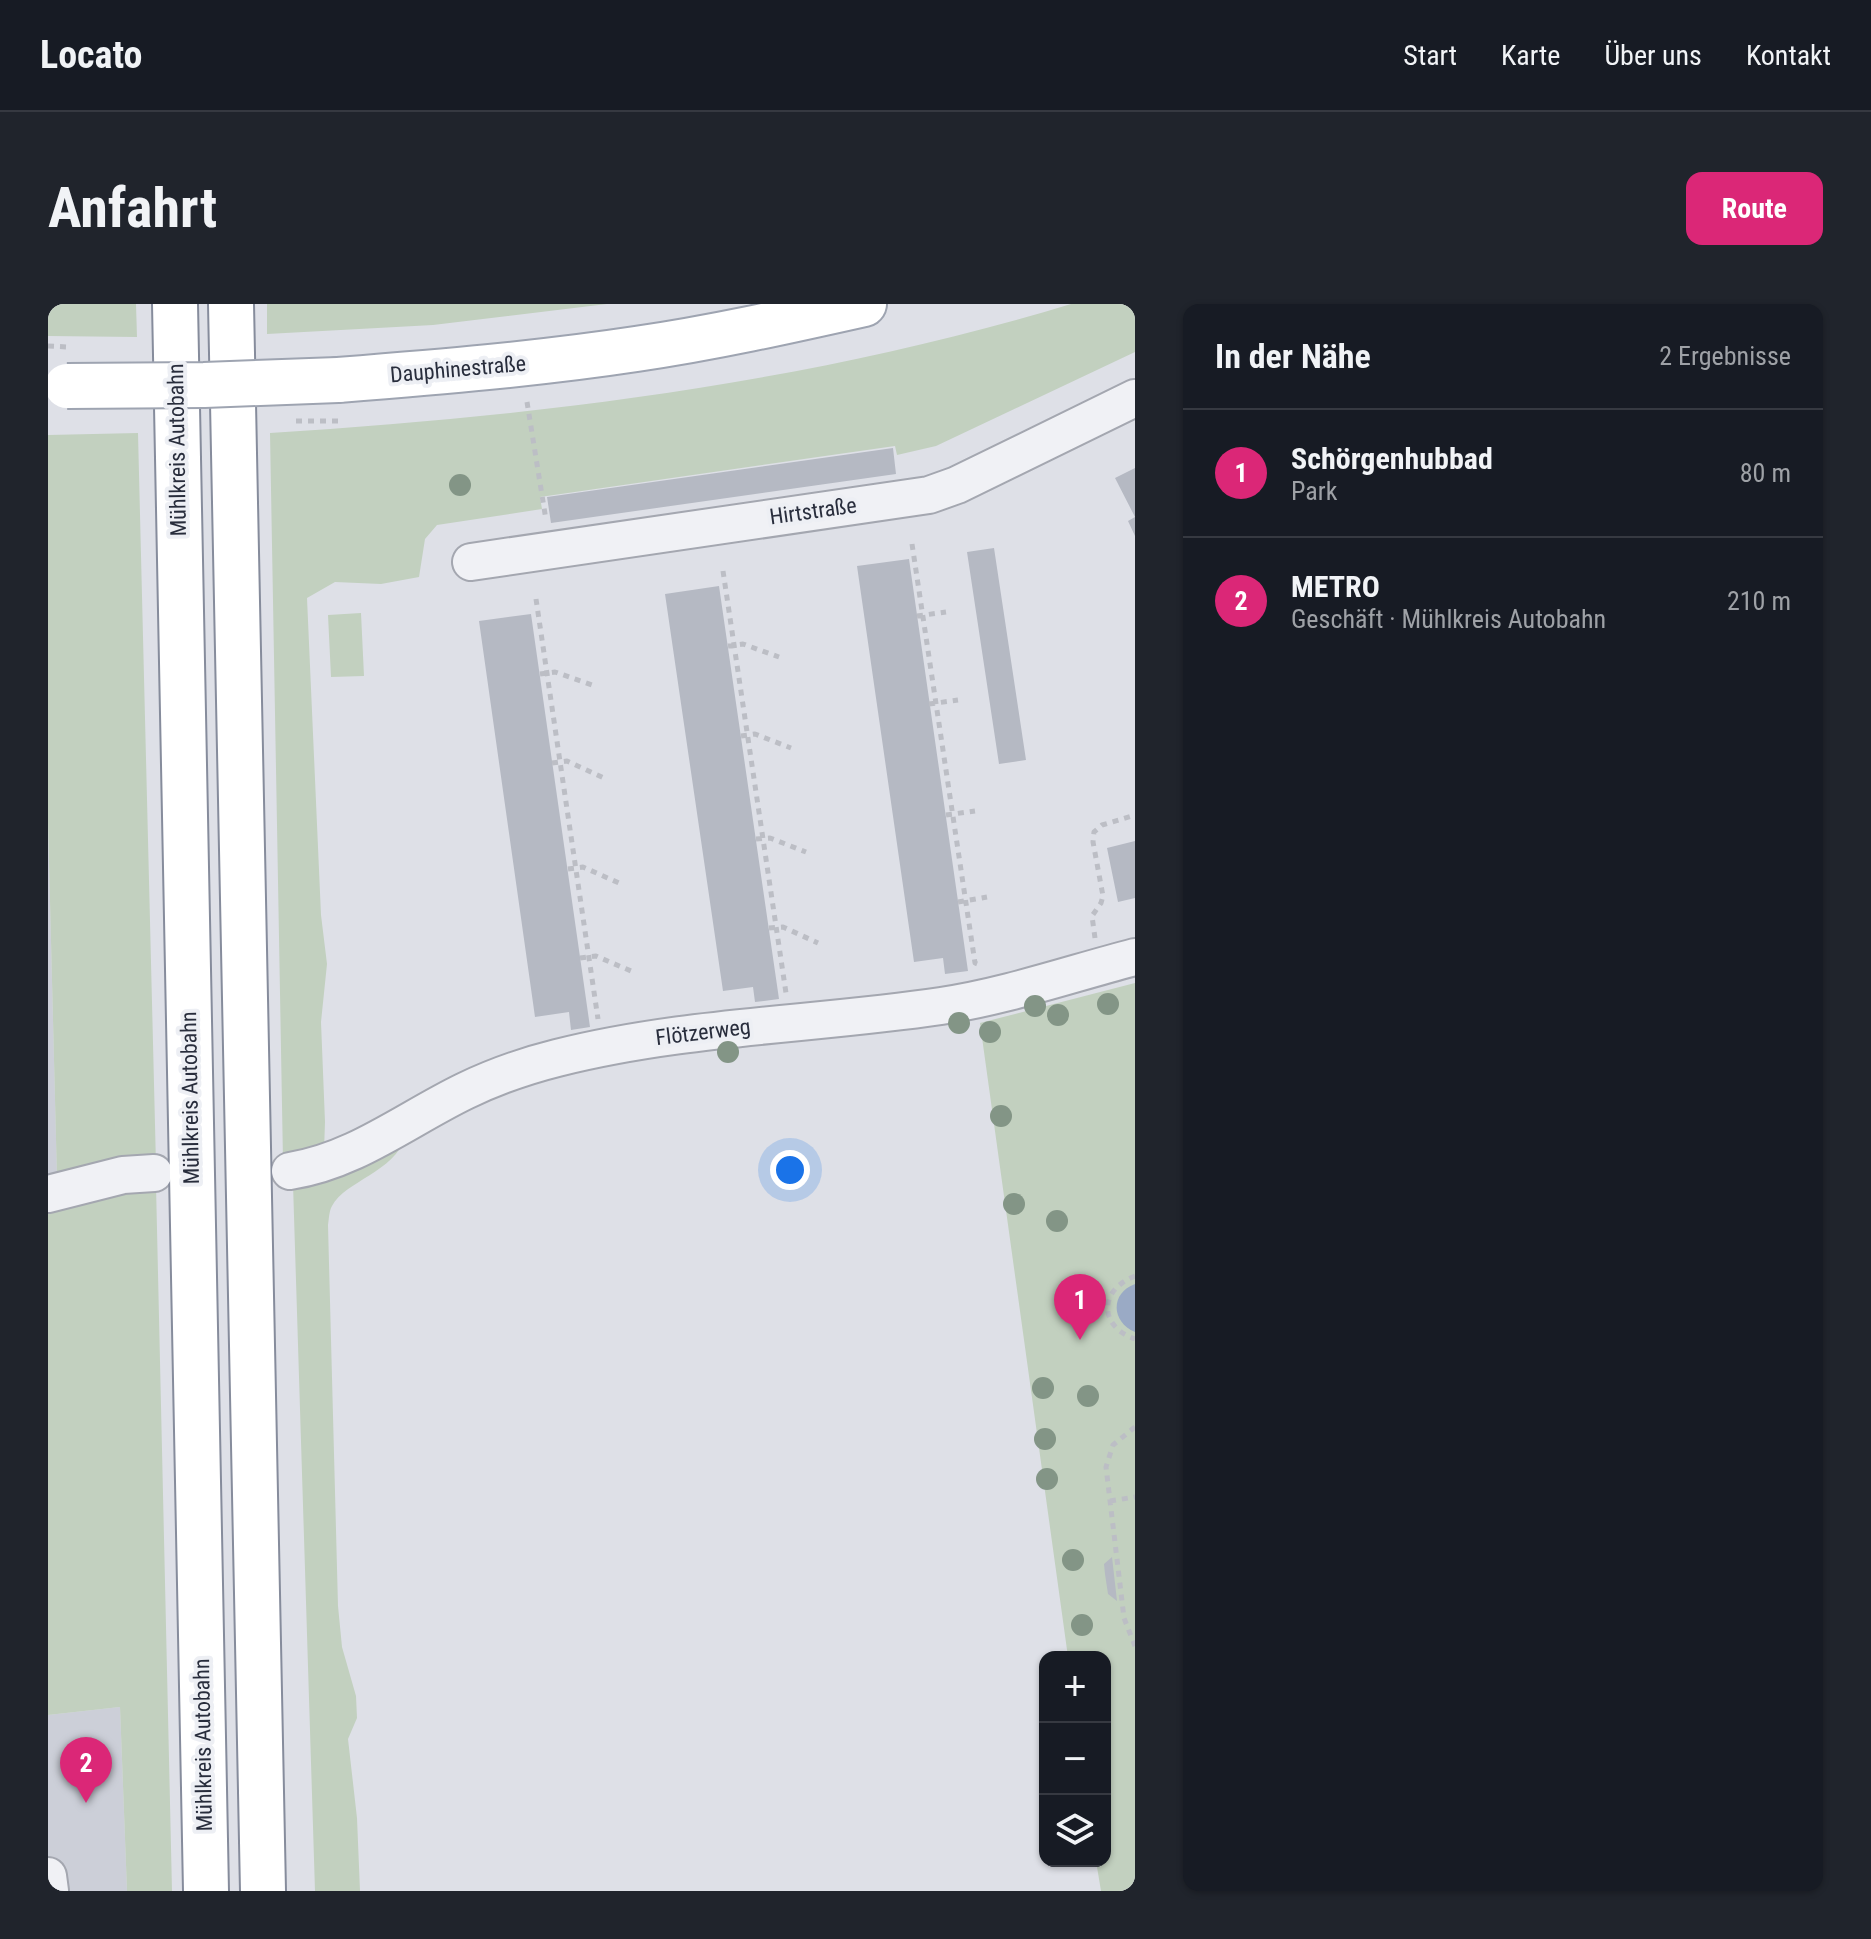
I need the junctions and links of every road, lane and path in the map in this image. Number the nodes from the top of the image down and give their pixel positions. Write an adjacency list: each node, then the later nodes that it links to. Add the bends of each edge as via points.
1 (175, 304): 59 (main road, Mühlkreis Autobahn)
2 (231, 304): 60 (main road)
3 (864, 304): 5 (main road, Dauphinestraße, bridge, via 636,349 338,380 204,385)
4 (48, 346): 5 (path)
5 (66, 366)
6 (1135, 398): 9 (street, Hirtstraße, via 929,495)
7 (527, 402): 9 (path)
8 (912, 544): 14 (path)
9 (551, 550): 10 (street, Hirtstraße)
10 (471, 562)
11 (723, 571): 15 (path)
12 (536, 599): 17 (path)
13 (946, 612): 14 (path)
14 (920, 616): 20 (path)
15 (731, 646): 16 (path, via 743,644); 21 (path)
16 (779, 657)
17 (543, 674): 18 (path, via 555,672); 23 (path)
18 (592, 685)
19 (958, 700): 20 (path)
20 (932, 703): 27 (path)
21 (744, 735): 22 (path); 29 (path)
22 (791, 748)
23 (560, 762): 24 (path); 25 (path); 31 (path)
24 (552, 763)
25 (604, 778)
26 (975, 811): 27 (path)
27 (949, 814): 35 (path)
28 (1135, 815): 40 (path, via 1094,832 1103,896 1092,916)
29 (759, 839): 30 (path); 38 (path)
30 (806, 852)
31 (576, 868): 32 (path); 33 (path); 41 (path)
32 (568, 869)
33 (619, 883)
34 (987, 897): 35 (path)
35 (966, 900): 36 (path); 44 (path, via 975,963)
36 (958, 902)
37 (769, 928): 38 (path)
38 (777, 928): 39 (path); 46 (path)
39 (818, 943)
40 (1096, 944)
41 (589, 957): 43 (path); 45 (path); 47 (path)
42 (1135, 957): 48 (street, Flötzerweg, via 944,1006 694,1032 565,1056 466,1091 350,1154)
43 (580, 958)
44 (987, 967)
45 (631, 971)
46 (787, 996)
47 (598, 1020)
48 (290, 1171)
49 (154, 1173): 50 (street, via 123,1175)
50 (48, 1194)
51 (1135, 1276): 52 (path, via 1115,1287 1108,1310 1115,1328)
52 (1135, 1339)
53 (1135, 1427): 55 (path, via 1122,1435 1108,1457)
54 (1135, 1497): 55 (path)
55 (1110, 1501): 56 (path, via 1124,1618)
56 (1135, 1646)
57 (48, 1876): 58 (street)
58 (50, 1891)
59 (206, 1891)
60 (263, 1891)

